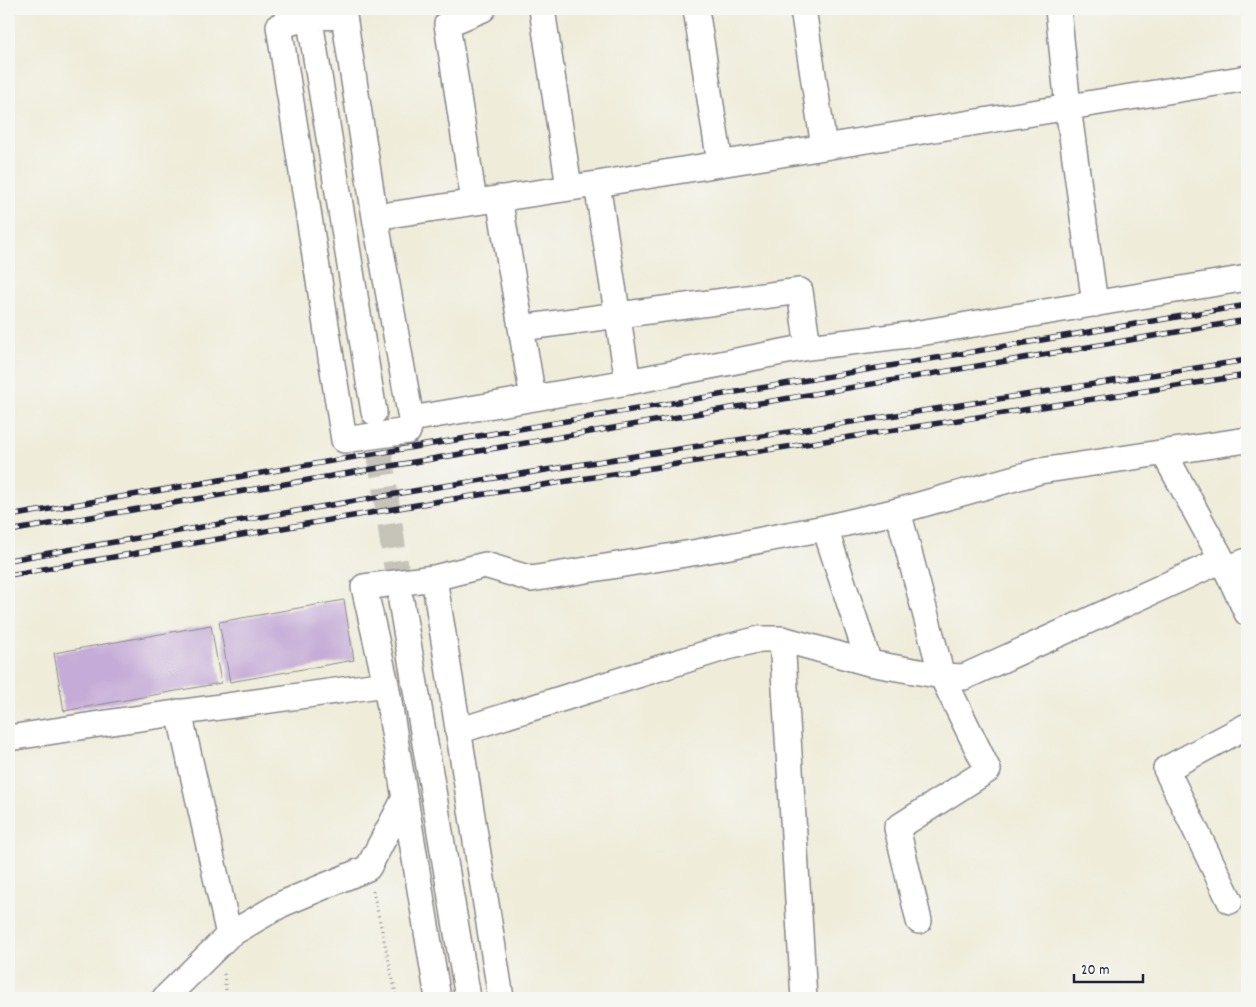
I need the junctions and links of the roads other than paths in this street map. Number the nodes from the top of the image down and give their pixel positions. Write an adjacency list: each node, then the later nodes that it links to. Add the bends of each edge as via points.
1 (483, 9): 14 (street, via 447,24)
2 (542, 9): 12 (street)
3 (696, 9): 10 (street)
4 (803, 9): 9 (street)
5 (1058, 9): 8 (street)
6 (309, 13): 15 (street, via 344,16); 23 (street); 24 (street, via 279,26 344,440 408,431)
7 (1247, 78): 8 (street)
8 (1068, 107): 9 (street); 17 (street)
9 (824, 147): 10 (street)
10 (720, 163): 11 (street)
11 (597, 184): 12 (street); 18 (street)
12 (569, 187): 13 (street)
13 (499, 198): 14 (street); 19 (street)
14 (474, 202): 15 (street)
15 (375, 218): 24 (street)
16 (1247, 278): 17 (street)
17 (1095, 304): 20 (street, via 908,335)
18 (617, 315): 19 (street); 20 (street, via 800,291); 21 (street)
19 (521, 328): 22 (street)
20 (808, 347): 21 (street)
21 (628, 382): 22 (street)
22 (533, 398): 24 (street)
23 (374, 412)
24 (410, 419)
25 (1247, 440): 26 (street)
26 (1164, 453): 27 (street, via 1040,471); 29 (street)
27 (898, 510): 28 (street); 35 (street)
28 (825, 528): 30 (street, via 531,579 486,565); 34 (street)
29 (1232, 563): 32 (street); 35 (street, via 964,677)
30 (434, 578): 36 (street, via 364,587); 39 (street)
31 (401, 600): 47 (street)
32 (1247, 613)
33 (782, 639): 34 (street); 39 (street, via 760,639 724,648); 49 (street)
34 (869, 663): 35 (street)
35 (942, 676): 43 (street, via 988,770 898,828)
36 (386, 684): 37 (street); 41 (street)
37 (179, 712): 40 (street); 44 (street)
38 (1247, 726): 42 (street, via 1166,769)
39 (458, 731): 48 (street)
40 (9, 738)
41 (405, 798): 44 (street, via 368,868 282,904); 46 (street)
42 (1230, 901)
43 (919, 921)
44 (229, 935): 45 (street)
45 (165, 998)
46 (438, 998)
47 (468, 998)
48 (501, 998)
49 (804, 998)

